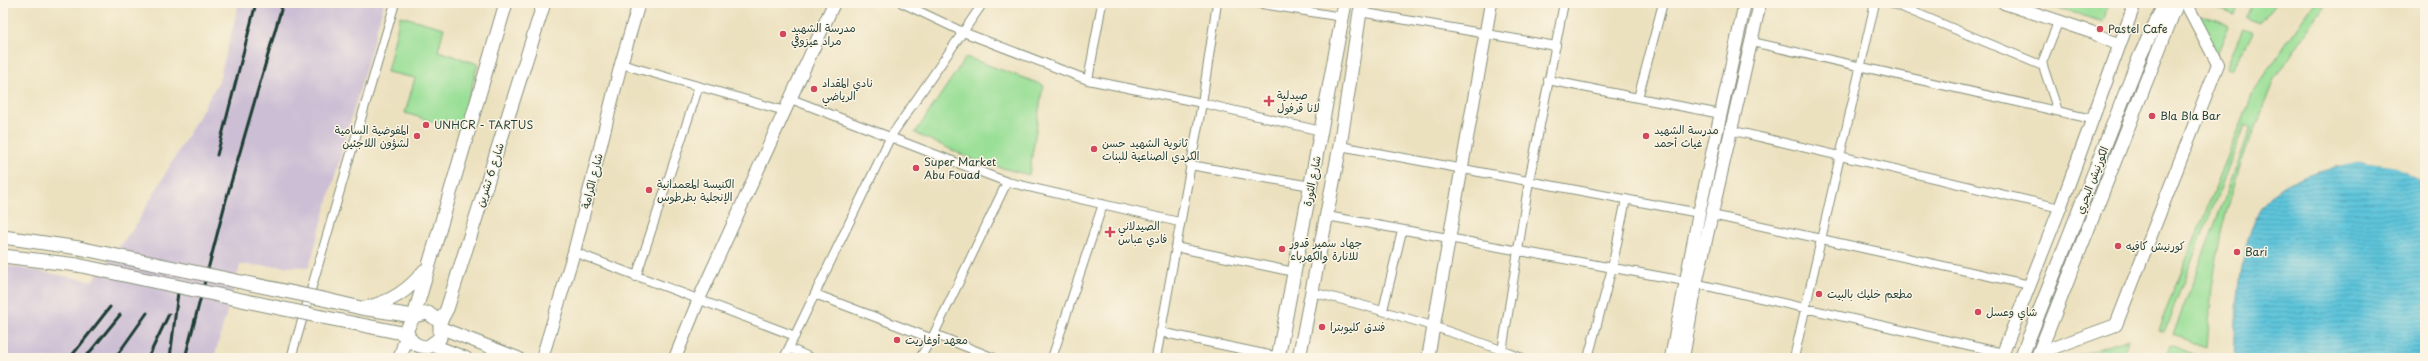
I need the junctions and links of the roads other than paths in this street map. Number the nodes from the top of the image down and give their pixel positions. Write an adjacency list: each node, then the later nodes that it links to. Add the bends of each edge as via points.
1 (395, 3): 95 (street)
2 (506, 3): 70 (main road)
3 (544, 3): 83 (main road, شارع 6 تشرين)
4 (640, 3): 32 (street, شارع الكرامة)
5 (834, 3): 39 (street)
6 (902, 3): 27 (street)
7 (983, 3): 27 (street)
8 (1102, 3): 35 (street)
9 (1217, 3): 40 (street)
10 (1256, 3): 25 (street)
11 (1345, 3): 25 (main road, شارع الثورة)
12 (1492, 3): 28 (street)
13 (1564, 3): 31 (street)
14 (1663, 3): 38 (street)
15 (1746, 3): 43 (street)
16 (1760, 3): 29 (street)
17 (1875, 3): 34 (street)
18 (1892, 3): 33 (street)
19 (2004, 3): 26 (street)
20 (2134, 3): 30 (street)
21 (2165, 3): 115 (main road, الكورنيش البحري, via 2140,56)
22 (2177, 3): 92 (main road, الكورنيش البحري)
23 (2186, 3): 92 (street, via 2218,64 2116,325)
24 (1362, 8): 28 (street); 48 (main road, شارع الثورة)
25 (1342, 17): 46 (main road, شارع الثورة)
26 (2059, 20): 30 (street); 33 (street)
27 (963, 32): 35 (street); 47 (street)
28 (1486, 34): 31 (street); 51 (street)
29 (1752, 42): 34 (street); 45 (street)
30 (2118, 45): 44 (street)
31 (1556, 46): 36 (street)
32 (621, 64): 37 (street); 68 (street, شارع الكرامة)
33 (2043, 66): 42 (street)
34 (1859, 67): 42 (street); 49 (street)
35 (1088, 80): 40 (street)
36 (1548, 80): 38 (street); 52 (street)
37 (699, 86): 41 (street); 73 (street)
38 (1638, 98): 43 (street)
39 (791, 99): 41 (street); 47 (street)
40 (1202, 103): 46 (street); 50 (street)
41 (785, 111): 78 (street)
42 (2058, 111): 44 (street)
43 (1721, 114): 58 (street)
44 (2092, 119): 57 (street)
45 (1730, 130): 49 (street); 59 (street)
46 (1321, 131): 54 (main road, شارع الثورة)
47 (891, 136): 53 (street); 77 (street)
48 (1340, 146): 51 (street); 60 (main road, شارع الثورة)
49 (1839, 156): 57 (street); 64 (street)
50 (1190, 165): 54 (street); 61 (street)
51 (1461, 167): 52 (street); 65 (street)
52 (1529, 181): 55 (street); 67 (street)
53 (1007, 182): 56 (street); 88 (street)
54 (1311, 186): 72 (main road, شارع الثورة)
55 (1626, 199): 58 (street); 71 (street)
56 (1103, 204): 61 (street); 106 (street)
57 (2060, 208): 75 (street)
58 (1699, 213): 74 (street)
59 (1712, 215): 64 (street); 74 (street)
60 (1327, 216): 62 (street); 76 (main road, شارع الثورة)
61 (1179, 222): 66 (street)
62 (1402, 231): 65 (street); 81 (street)
63 (3, 237): 79 (main road, bridge, via 79,248)
64 (1821, 237): 75 (street); 80 (street)
65 (1448, 239): 67 (street); 84 (street)
66 (1175, 247): 72 (street); 85 (street)
67 (1517, 251): 71 (street); 91 (street)
68 (574, 252): 73 (street); 100 (street, شارع الكرامة)
69 (3, 256): 86 (main road, bridge, via 77,265)
70 (427, 266): 79 (main road, via 413,283 398,295 380,304); 82 (main road)
71 (1612, 268): 74 (street); 111 (street)
72 (1294, 272): 94 (main road, شارع الثورة)
73 (636, 277): 78 (street)
74 (1691, 283): 80 (street); 112 (street); 113 (street)
75 (2030, 284): 93 (street)
76 (1312, 292): 81 (street); 108 (main road, شارع الثورة)
77 (815, 294): 87 (street); 88 (street)
78 (699, 299): 87 (street); 101 (street)
79 (361, 308): 82 (main road)
80 (1807, 309): 93 (street); 114 (street)
81 (1383, 310): 84 (street)
82 (414, 316): 83 (main road, via 428,313); 86 (main road, via 408,324)
83 (440, 325): 89 (main road, via 440,338); 99 (street)
84 (1434, 325): 91 (street); 109 (street)
85 (1160, 332): 94 (street); 107 (street)
86 (407, 334): 89 (main road, via 417,346); 96 (main road)
87 (795, 336): 90 (street)
88 (932, 336): 104 (street); 105 (street)
89 (433, 345): 97 (main road); 98 (street)
90 (789, 348): 102 (street); 103 (street)
91 (1502, 354): 110 (street)
92 (2038, 355)
93 (2002, 356)
94 (1278, 357)
95 (291, 358)
96 (400, 358)
97 (432, 358)
98 (466, 358)
99 (518, 358)
100 (542, 358)
101 (675, 358)
102 (784, 358)
103 (811, 358)
104 (920, 358)
105 (994, 358)
106 (1052, 358)
107 (1156, 358)
108 (1299, 358)
109 (1428, 358)
110 (1522, 358)
111 (1588, 358)
112 (1671, 358)
113 (1683, 358)
114 (1794, 358)
115 (2021, 358)

